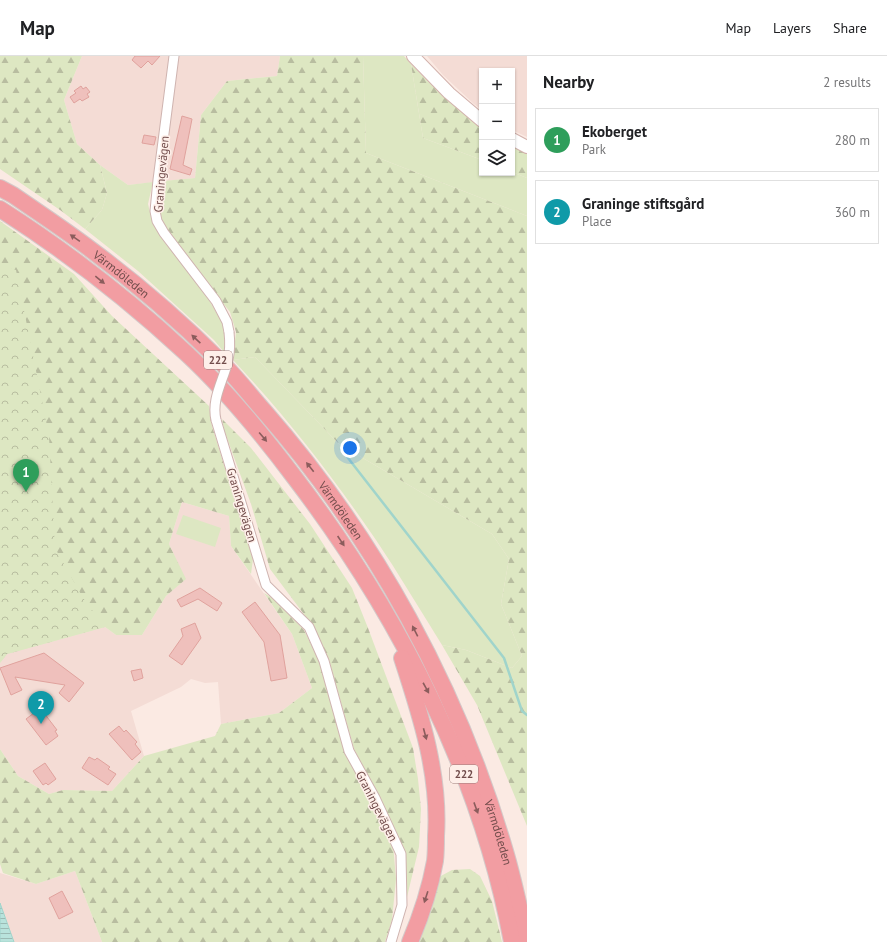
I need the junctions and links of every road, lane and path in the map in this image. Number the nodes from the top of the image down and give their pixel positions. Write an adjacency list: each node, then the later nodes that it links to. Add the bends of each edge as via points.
1 (174, 56): 11 (street, Graningevägen, bridge, via 158,180 157,221 216,301 227,322 228,360 214,411 266,585 309,627 324,661 349,751 375,798 401,854 402,905)
2 (414, 56): 3 (main road)
3 (479, 118)
4 (515, 141): 5 (main road)
5 (527, 147)
6 (0, 188): 9 (highway, Värmdöleden / 222, one-way to 6, via 439,677 388,580 354,528 289,440 222,363 144,291 88,247)
7 (0, 209): 8 (highway, Värmdöleden / 222, one-way to 8, via 59,248 112,289 187,353 239,407 319,509 355,562)
8 (387, 617): 12 (highway, one-way to 12, via 430,752 436,796 435,859 418,923); 13 (highway, Värmdöleden / 222, one-way to 13, via 432,698 459,760 496,875)
9 (487, 795): 10 (highway); 14 (highway, Värmdöleden / 222, via 505,851)
10 (527, 899)
11 (391, 942)
12 (410, 942)
13 (512, 942)
14 (527, 942)

